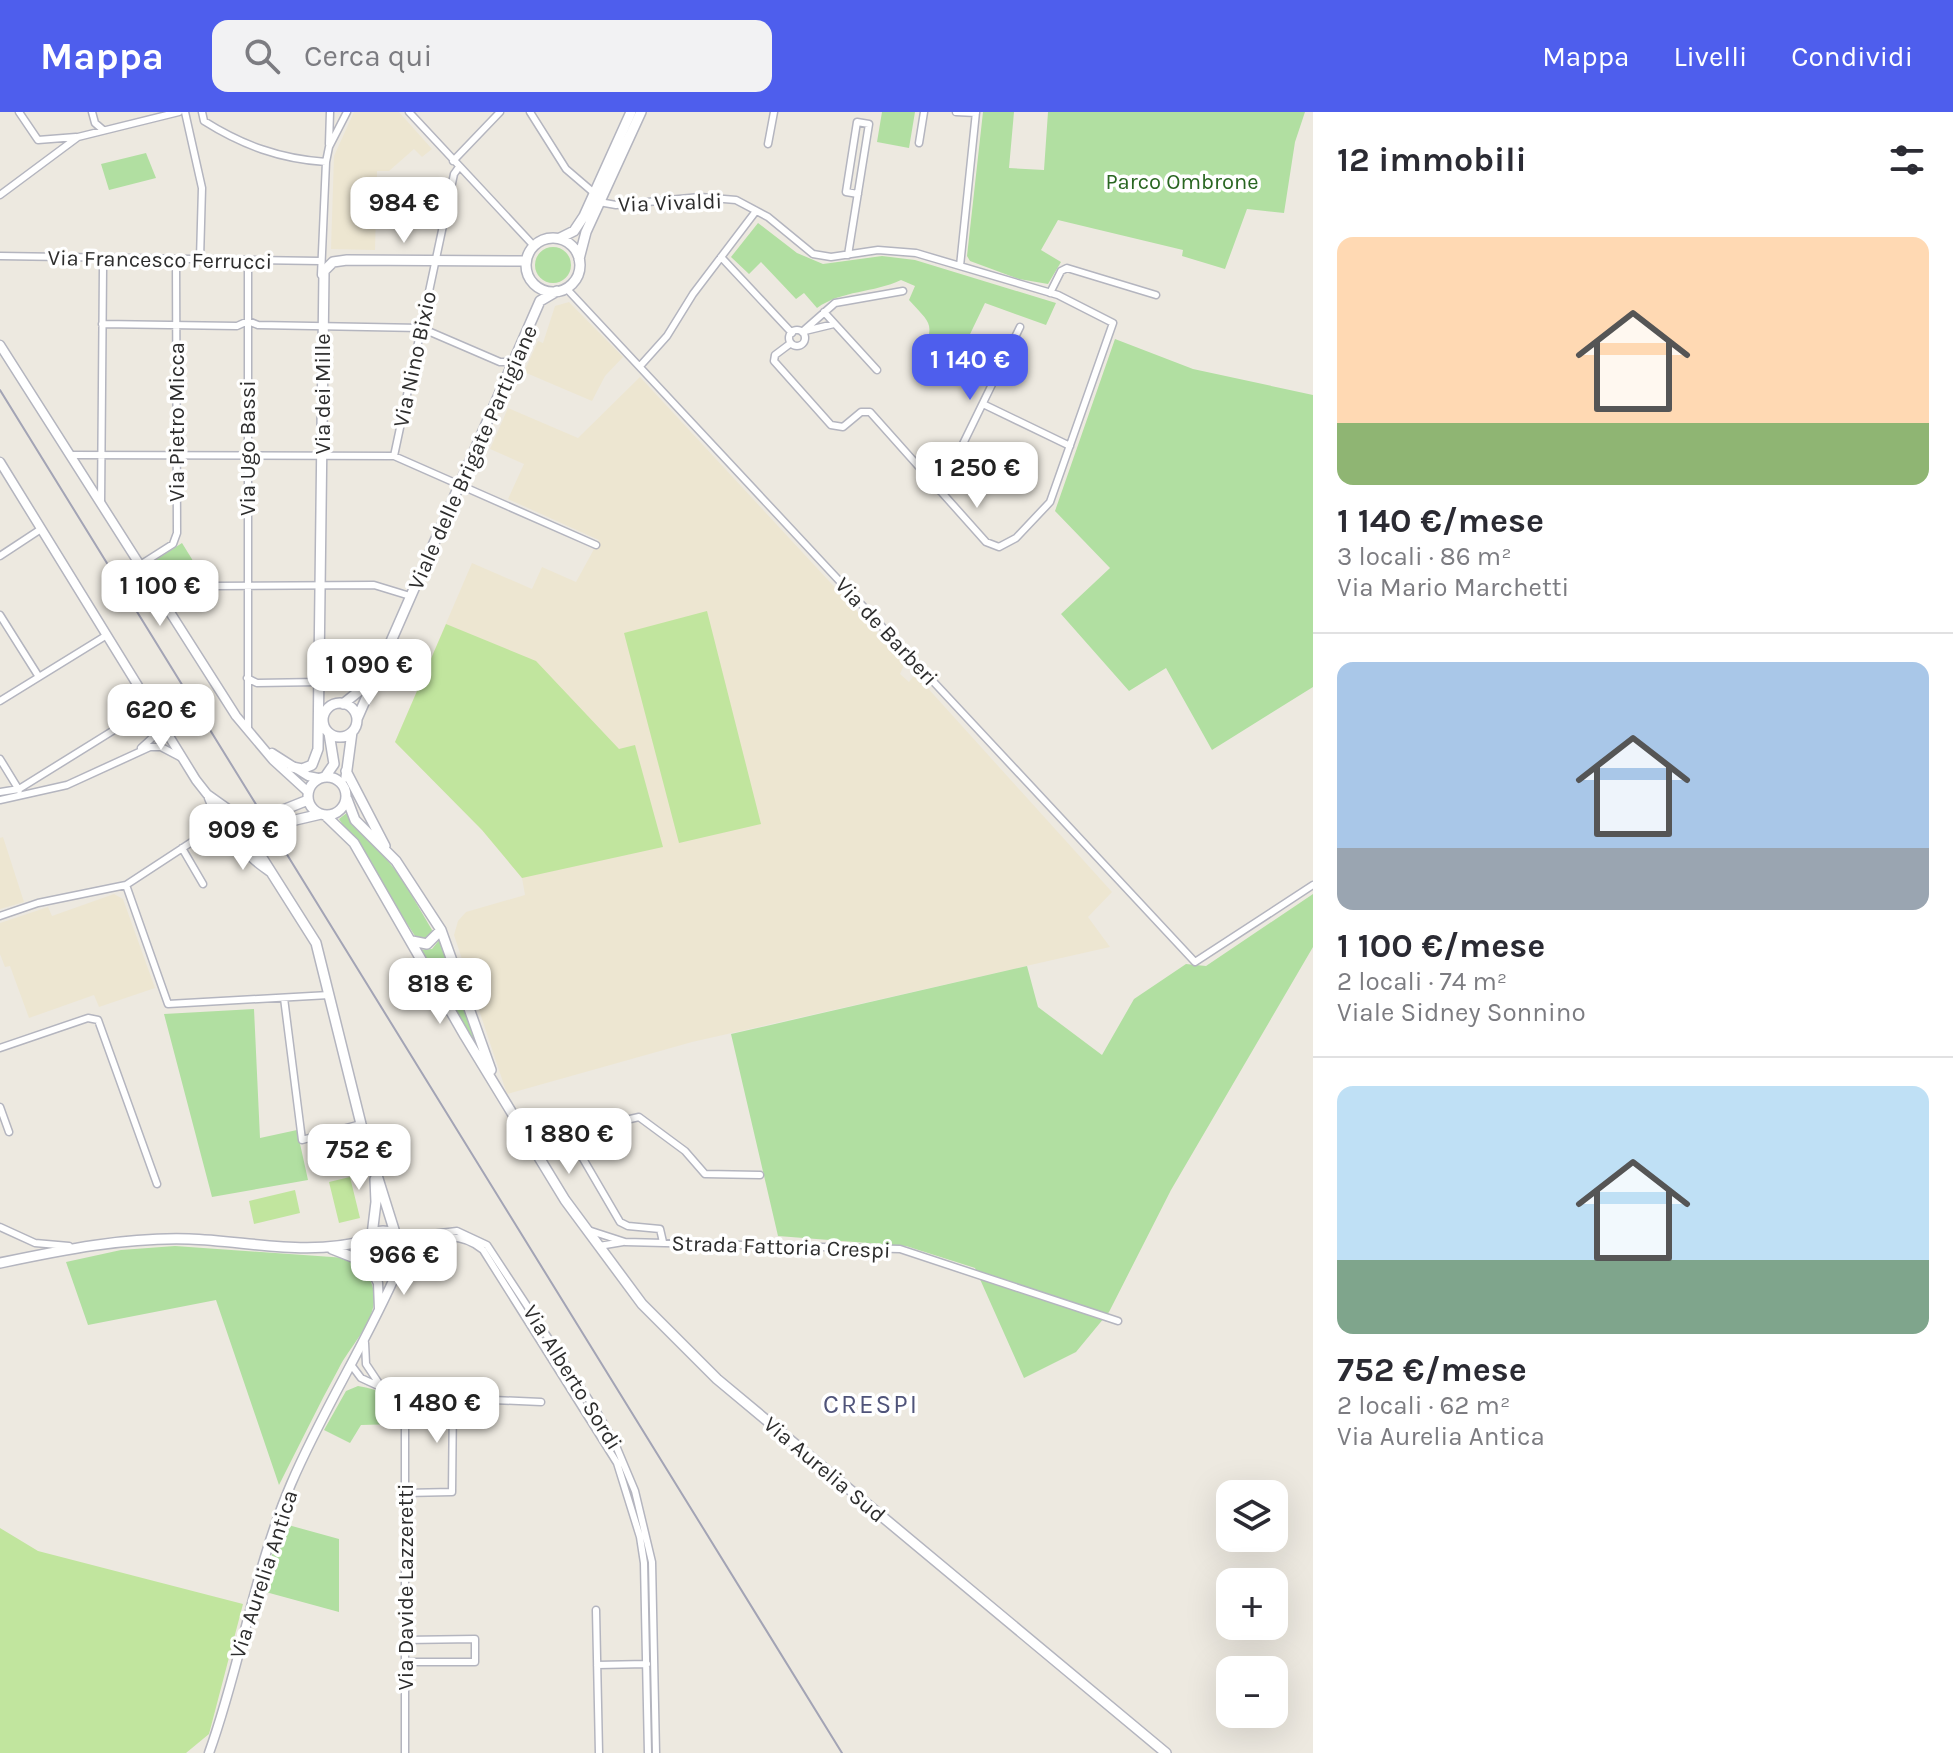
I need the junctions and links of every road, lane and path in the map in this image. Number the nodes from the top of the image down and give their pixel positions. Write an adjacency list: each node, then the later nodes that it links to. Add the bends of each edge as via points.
1 (19, 112): 17 (street, via 38,140)
2 (92, 112): 16 (street)
3 (182, 112): 16 (street); 34 (street, via 201,182)
4 (202, 112): 21 (street, via 204,121 261,151)
5 (330, 112): 20 (street)
6 (347, 112): 20 (street, Via dei Mille)
7 (409, 112): 22 (street)
8 (500, 112): 22 (street)
9 (530, 112): 25 (street, via 566,169)
10 (631, 112): 25 (main road)
11 (641, 112): 25 (main road)
12 (774, 112): 19 (street)
13 (924, 112): 18 (street)
14 (956, 112): 15 (street)
15 (976, 113): 40 (street)
16 (102, 129): 17 (street)
17 (78, 137): 24 (street)
18 (919, 143)
19 (768, 144)
20 (329, 147): 21 (street, Via dei Mille)
21 (326, 162): 37 (street, Via dei Mille)
22 (456, 164): 28 (street); 39 (street, Via Nino Bixio)
23 (858, 194): 23 (street, via 846,192 857,122 869,124); 30 (street)
24 (0, 195)
25 (597, 198): 26 (street, Via Vivaldi, via 616,205 700,197 736,200); 27 (main road, via 576,228); 35 (main road)
26 (756, 211): 30 (street, Via Vivaldi, via 813,254); 31 (street)
27 (560, 238): 28 (main road); 35 (main road)
28 (534, 246): 38 (main road)
29 (0, 255): 32 (street, Via Francesco Ferrucci)
30 (848, 255): 40 (street, Via Vivaldi, via 901,251)
31 (721, 257): 55 (street); 59 (street)
32 (100, 258): 33 (street, Via Francesco Ferrucci); 48 (street)
33 (176, 259): 34 (street, Via Francesco Ferrucci); 51 (street, Via Pietro Micca)
34 (200, 259): 36 (street, Via Francesco Ferrucci)
35 (579, 259): 42 (main road, via 579,272)
36 (248, 260): 37 (street, Via Francesco Ferrucci); 47 (street, Via Ugo Bassi)
37 (320, 261): 41 (street, Via dei Mille)
38 (526, 261): 39 (main road); 42 (main road, via 532,281 543,289)
39 (435, 262): 41 (main road, via 339,261 327,266); 53 (street, Via Nino Bixio)
40 (960, 266): 44 (street, Via Vivaldi)
41 (322, 284): 50 (main road, Via dei Mille)
42 (562, 290): 58 (main road, Viale delle Brigate Partigiane, via 540,301); 59 (street, Via de Barberi, via 579,299)
43 (903, 291): 46 (street, via 835,303)
44 (1050, 293): 45 (street, via 1067,268); 62 (street, Via Vivaldi, via 1113,323)
45 (1156, 295)
46 (824, 312): 49 (street); 54 (street)
47 (248, 321): 50 (street); 51 (street, via 237,326); 66 (street, Via Ugo Bassi)
48 (102, 324): 51 (street); 64 (street)
49 (834, 324): 54 (street); 60 (street)
50 (321, 325): 53 (street); 67 (main road, Via dei Mille)
51 (176, 326): 65 (street, Via Pietro Micca)
52 (1020, 327): 61 (street)
53 (421, 328): 58 (street, via 500,362); 68 (street, Via Nino Bixio)
54 (802, 332): 55 (street); 56 (street, via 802,344)
55 (792, 333): 56 (street)
56 (791, 343): 71 (street, via 776,353 774,361 831,425 843,427 868,411)
57 (0, 345): 63 (street)
58 (515, 361): 70 (main road, Viale delle Brigate Partigiane)
59 (641, 365): 123 (street, Via de Barberi, via 756,496 1195,962)
60 (877, 370)
61 (985, 405): 62 (street); 71 (street)
62 (1070, 446): 71 (street, via 1050,502 1005,545 986,542)
63 (70, 455): 64 (street); 72 (street)
64 (101, 455): 65 (street); 72 (street)
65 (176, 455): 66 (street); 76 (street, Via Pietro Micca, via 175,539)
66 (247, 456): 67 (street); 78 (street, Via Ugo Bassi)
67 (322, 456): 68 (street); 77 (main road, Via dei Mille)
68 (394, 456): 70 (street)
69 (0, 462): 73 (street)
70 (461, 487): 74 (street); 79 (main road, Viale delle Brigate Partigiane)
71 (940, 491)
72 (101, 504): 76 (street)
73 (41, 529): 75 (street); 82 (street)
74 (596, 545)
75 (0, 556)
76 (140, 565): 80 (street)
77 (319, 585): 78 (street); 79 (street, via 374,585); 86 (main road, Via dei Mille)
78 (247, 586): 80 (street, via 202,588); 84 (street, Via Ugo Bassi)
79 (410, 596): 85 (main road, Viale delle Brigate Partigiane)
80 (168, 609): 93 (street)
81 (0, 615): 83 (street)
82 (107, 635): 83 (street); 89 (street)
83 (39, 677): 87 (street)
84 (247, 678): 86 (street, via 257,683); 93 (street, Via Ugo Bassi)
85 (372, 681): 88 (main road); 91 (main road, Viale delle Brigate Partigiane)
86 (319, 683): 90 (main road, Via dei Mille); 100 (main road, via 317,757 306,768)
87 (0, 701)
88 (343, 704): 90 (main road); 91 (main road)
89 (151, 707): 92 (street); 105 (street)
90 (326, 712): 95 (main road)
91 (357, 719): 94 (main road)
92 (164, 727): 97 (street); 99 (street)
93 (248, 731): 96 (street)
94 (352, 732): 95 (main road, via 338,737); 101 (main road)
95 (329, 733): 102 (main road, via 335,759)
96 (259, 743): 100 (street); 103 (street)
97 (134, 752): 99 (street, via 161,747); 105 (street, via 67,785)
98 (0, 759): 105 (street)
99 (183, 759): 107 (street)
100 (292, 767): 102 (street)
101 (346, 771): 106 (main road); 119 (main road)
102 (322, 778): 106 (main road, via 337,779); 108 (main road)
103 (295, 780): 108 (street); 110 (street, via 298,798)
104 (0, 792): 105 (street)
105 (20, 793): 109 (street)
106 (346, 793): 112 (main road, via 341,810); 119 (main road, via 361,827)
107 (207, 794): 111 (street); 113 (street)
108 (308, 796): 110 (main road); 112 (main road)
109 (0, 800)
110 (282, 811): 112 (main road, via 271,821)
111 (217, 814): 115 (street); 116 (street)
112 (323, 815): 126 (main road, via 351,839)
113 (255, 824): 117 (main road)
114 (261, 834): 117 (street); 120 (main road, via 259,853)
115 (202, 835): 116 (street); 118 (street)
116 (224, 837): 117 (street, via 234,845)
117 (244, 844): 120 (main road, via 251,857)
118 (182, 848): 121 (street); 122 (street)
119 (388, 853): 125 (main road)
120 (276, 876): 127 (main road, via 316,943)
121 (203, 884)
122 (126, 885): 124 (street); 128 (street, via 168,1004)
123 (1313, 885)
124 (0, 916)
125 (441, 930): 126 (main road, via 427,944); 130 (main road)
126 (410, 939): 130 (main road)
127 (329, 995): 128 (street); 132 (main road)
128 (284, 998): 132 (street, via 302,1140)
129 (0, 1048): 138 (street, via 88,1018 98,1020)
130 (501, 1095): 135 (main road, Via Aurelia Sud)
131 (0, 1107): 133 (street)
132 (361, 1124): 136 (main road)
133 (9, 1132)
134 (568, 1133): 135 (street); 137 (street, via 639,1117 685,1151 705,1174); 145 (street, via 620,1222 660,1229)
135 (529, 1142): 140 (main road, Via Aurelia Sud)
136 (374, 1170): 141 (main road); 143 (main road)
137 (760, 1175)
138 (157, 1184)
139 (0, 1227): 147 (street, via 35,1243)
140 (583, 1228): 142 (street, Strada Fattoria Crespi); 146 (main road, Via Aurelia Sud)
141 (397, 1237): 143 (main road, via 384,1232); 151 (main road, via 404,1248); 175 (street, Via Alberto Sordi, via 457,1231 493,1250 614,1441 635,1491 652,1562)
142 (606, 1237): 144 (street, Strada Fattoria Crespi); 146 (street)
143 (370, 1238): 148 (main road); 153 (main road, via 363,1253)
144 (625, 1242): 145 (street, Strada Fattoria Crespi); 149 (street, Strada Fattoria Crespi)
145 (663, 1242): 155 (street, Strada Fattoria Crespi, via 900,1249)
146 (595, 1245): 149 (street, Strada Fattoria Crespi); 150 (main road, Via Aurelia Sud)
147 (85, 1247): 148 (main road, via 188,1239); 152 (main road)
148 (324, 1247): 153 (main road, via 348,1252)
149 (610, 1247): 150 (street)
150 (606, 1259): 176 (main road, Via Aurelia Sud, via 642,1304 717,1379)
151 (402, 1262): 153 (main road, via 387,1273); 154 (street, Via Aurelia Antica); 169 (street, Via Alberto Sordi, via 419,1246 442,1238 459,1238 483,1250 590,1415 617,1463 640,1537)
152 (0, 1263)
153 (368, 1265): 154 (street, via 379,1290)
154 (378, 1316): 156 (street, Via Aurelia Antica)
155 (1118, 1321)
156 (365, 1343): 157 (street, Via Aurelia Antica); 158 (street)
157 (352, 1366): 158 (street); 159 (street); 160 (street, Via Aurelia Antica)
158 (370, 1371): 161 (street)
159 (361, 1378): 160 (street); 161 (street)
160 (344, 1381): 171 (street, Via Aurelia Antica, via 276,1524)
161 (380, 1385): 162 (street)
162 (400, 1396): 163 (street); 165 (street, Via Davide Lazzeretti, via 405,1410)
163 (453, 1398): 164 (street); 165 (street, via 452,1492)
164 (541, 1402)
165 (405, 1493): 167 (street, Via Davide Lazzeretti)
166 (596, 1610): 170 (street)
167 (405, 1640): 168 (street, Via Davide Lazzeretti); 168 (street, via 475,1639 475,1662)
168 (405, 1662): 172 (street, Via Davide Lazzeretti)
169 (647, 1664): 170 (street); 174 (street, Via Alberto Sordi)
170 (597, 1665): 173 (street)
171 (209, 1753)
172 (405, 1753)
173 (599, 1753)
174 (648, 1753)
175 (656, 1753)
176 (1166, 1753)

